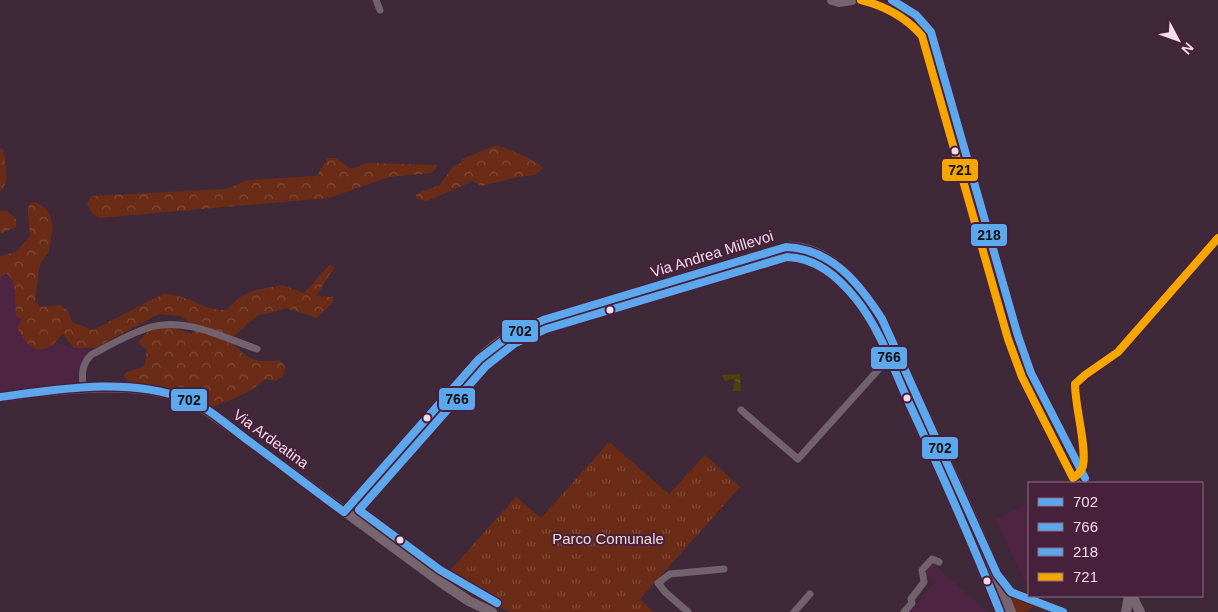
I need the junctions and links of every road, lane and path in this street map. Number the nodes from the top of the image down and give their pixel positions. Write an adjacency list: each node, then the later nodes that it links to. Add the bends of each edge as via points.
1 (376, 0): 6 (street)
2 (832, 0): 3 (street)
3 (853, 0)
4 (861, 0): 7 (street)
5 (882, 0): 7 (street)
6 (380, 10)
7 (893, 12): 14 (street, via 917,29 924,43 1008,339 1022,377)
8 (1218, 238): 14 (street, via 1118,352 1075,384 1084,456)
9 (257, 349): 11 (street, via 201,328 154,326 85,361)
10 (897, 349): 13 (street, via 798,459); 15 (street, Via Andrea Millevoi, via 867,294 841,270 811,250 786,247 543,320 511,333 479,359); 18 (street, Via Andrea Millevoi)
11 (83, 389): 12 (street, Via Ardeatina); 15 (street, Via Ardeatina, via 148,391 191,402)
12 (0, 397)
13 (741, 410)
14 (1075, 481)
15 (344, 512): 23 (street, Via Ardeatina, via 442,583)
16 (938, 562): 26 (street, via 932,559 922,570 924,582)
17 (724, 569): 24 (street, via 670,574 658,583)
18 (996, 574): 22 (street, via 1011,592); 27 (street, Via Andrea Millevoi)
19 (810, 594): 25 (street)
20 (1130, 597): 29 (street)
21 (1131, 597): 30 (street)
22 (1058, 610): 28 (street)
23 (492, 612)
24 (688, 612)
25 (794, 612)
26 (904, 612)
27 (1011, 612)
28 (1038, 612)
29 (1126, 612)
30 (1140, 612)

